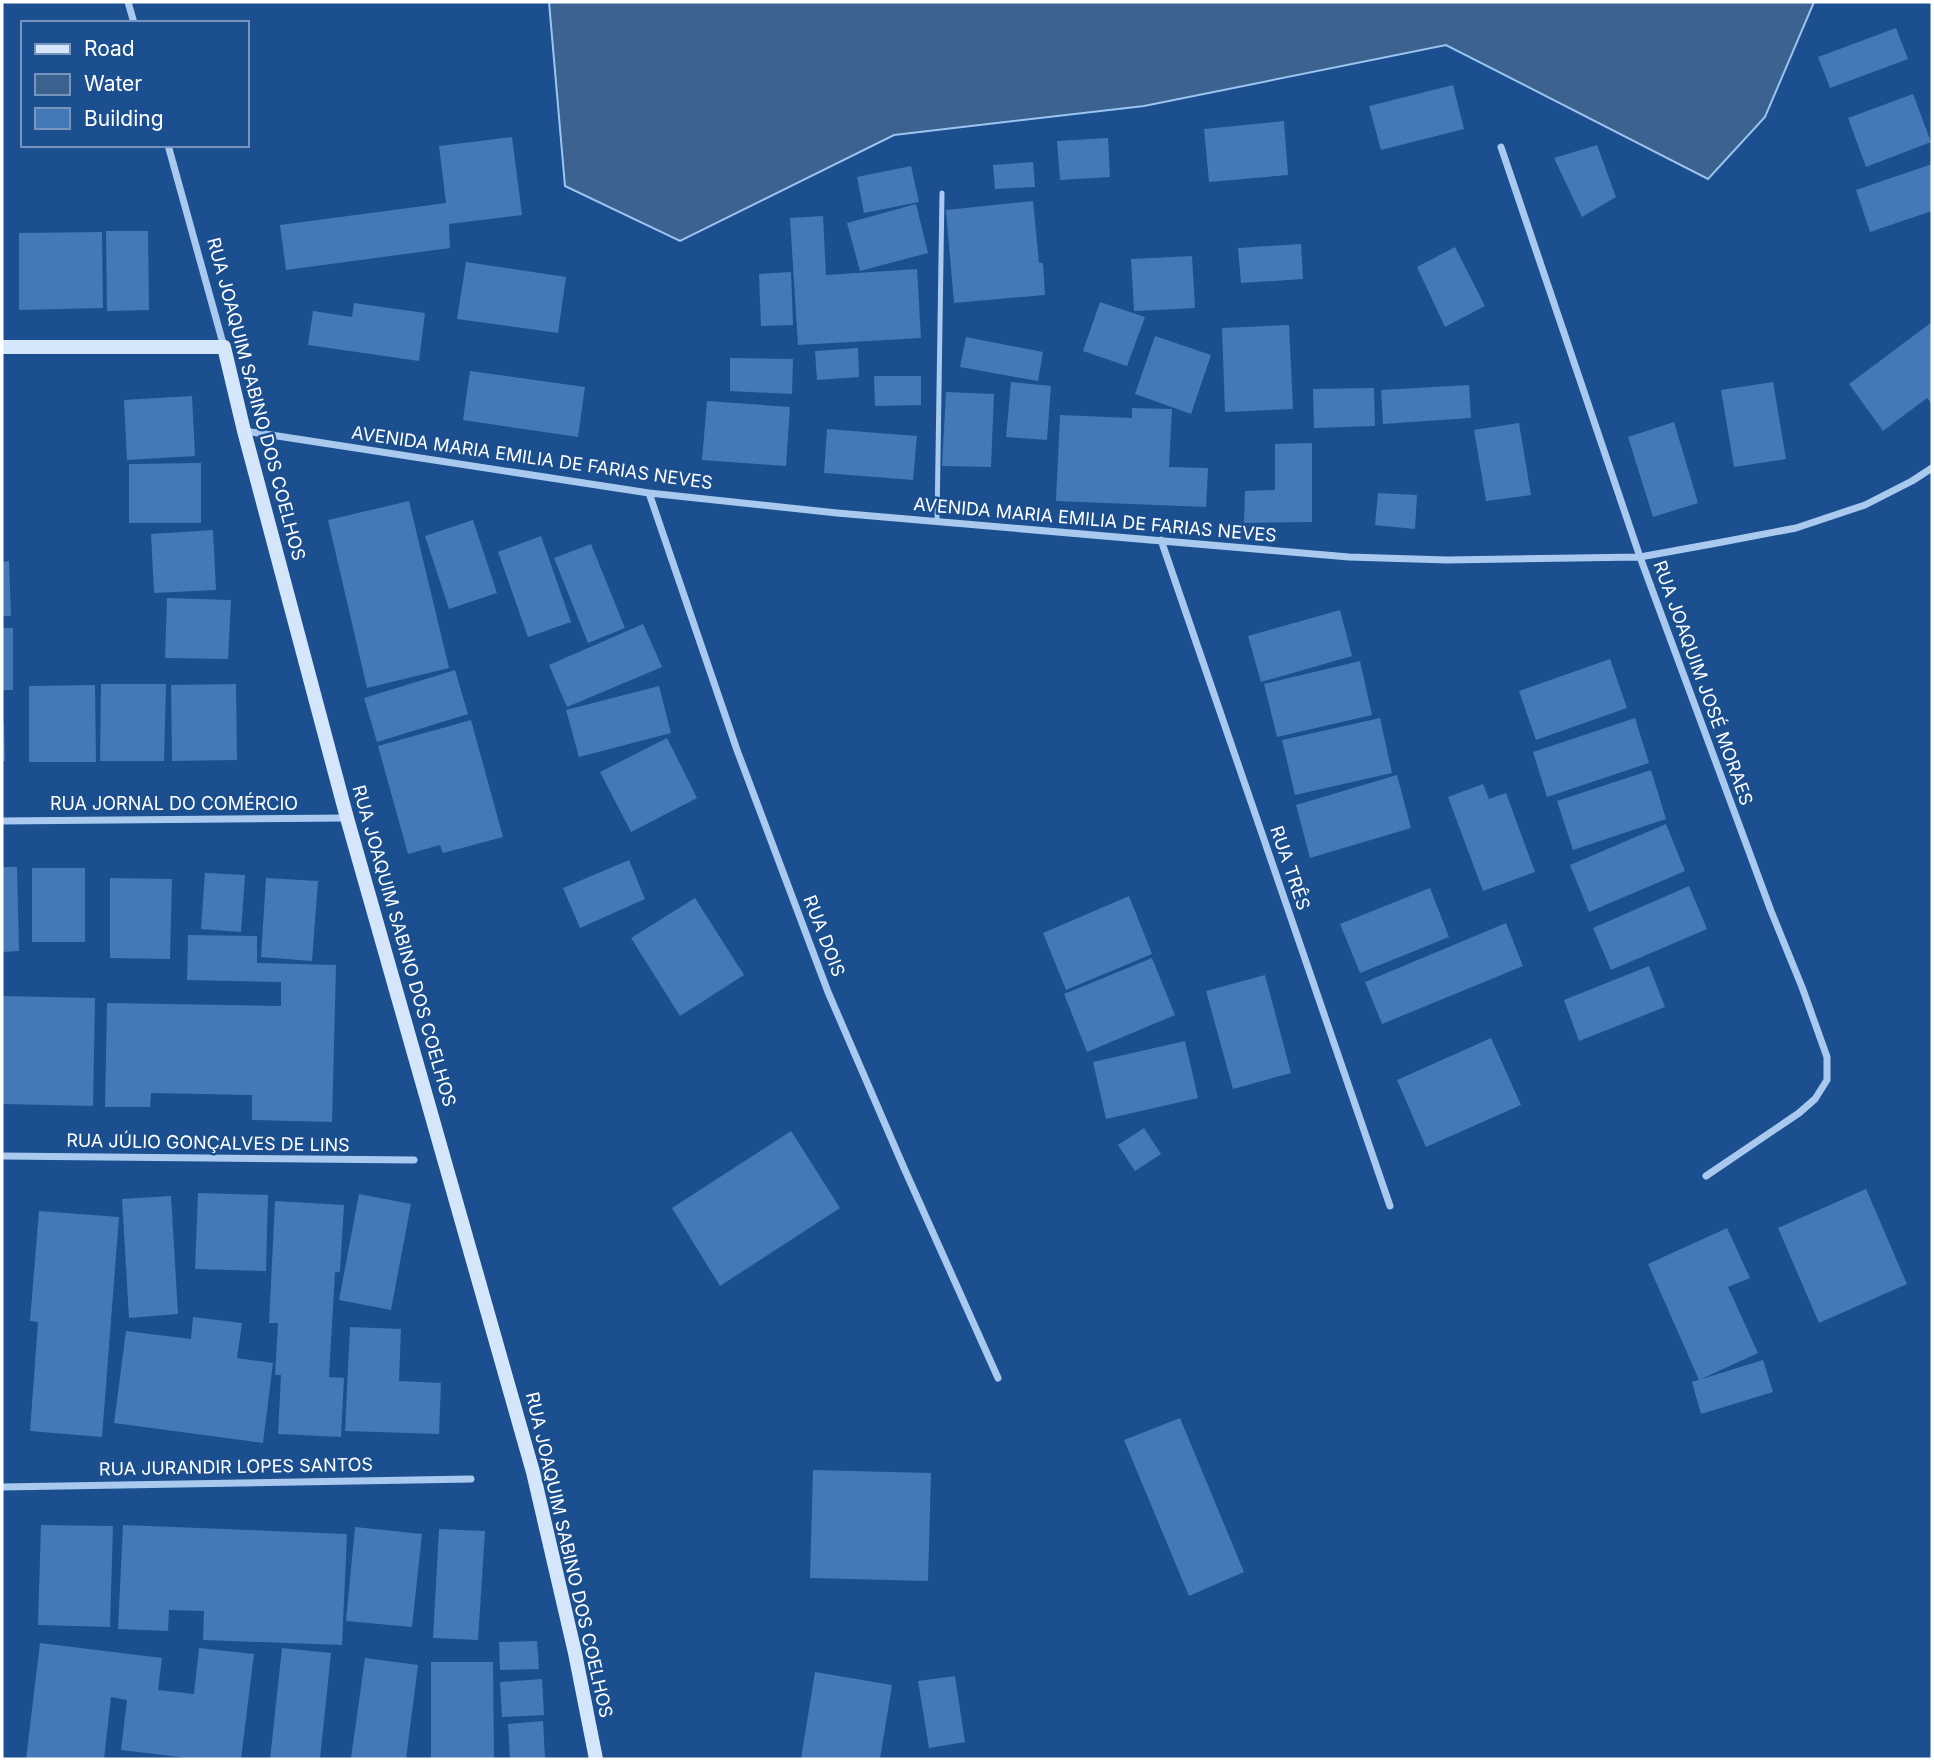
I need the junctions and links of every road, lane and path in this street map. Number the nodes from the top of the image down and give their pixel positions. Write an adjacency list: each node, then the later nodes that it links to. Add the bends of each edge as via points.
1 (128, 2): 2 (street)
2 (133, 21)
3 (169, 147): 7 (street, RUA JOAQUIM SABINO DOS COELHOS)
4 (1501, 147): 13 (street, RUA JOAQUIM JOSÉ MORAES)
5 (942, 193): 11 (lane)
6 (2, 347): 7 (main road)
7 (224, 347): 8 (main road, RUA JOAQUIM SABINO DOS COELHOS)
8 (244, 431): 10 (street, AVENIDA MARIA EMILIA DE FARIAS NEVES); 14 (main road, RUA JOAQUIM SABINO DOS COELHOS)
9 (1932, 468): 13 (street, AVENIDA MARIA EMILIA DE FARIAS NEVES, via 1865,505 1796,528)
10 (649, 493): 11 (street, AVENIDA MARIA EMILIA DE FARIAS NEVES); 20 (street, RUA DOIS, via 737,750 828,992)
11 (937, 523): 12 (street, AVENIDA MARIA EMILIA DE FARIAS NEVES)
12 (1161, 540): 13 (street, AVENIDA MARIA EMILIA DE FARIAS NEVES, via 1349,557); 19 (street, RUA TRÊS)
13 (1640, 557): 18 (street, RUA JOAQUIM JOSÉ MORAES, via 1827,1057 1825,1084 1815,1099)
14 (347, 818): 15 (street, RUA JORNAL DO COMÉRCIO); 23 (main road, RUA JOAQUIM SABINO DOS COELHOS, via 533,1472)
15 (2, 821)
16 (2, 1156): 17 (street, RUA JÚLIO GONÇALVES DE LINS)
17 (414, 1160)
18 (1706, 1176)
19 (1390, 1206)
20 (998, 1378)
21 (471, 1479): 22 (street, RUA JURANDIR LOPES SANTOS)
22 (2, 1487)
23 (596, 1759)

